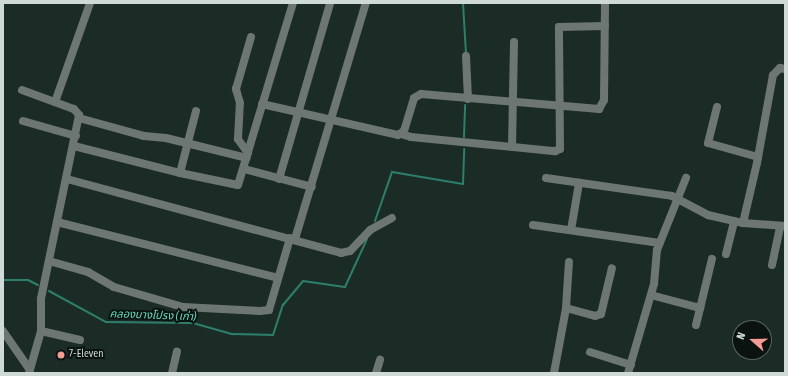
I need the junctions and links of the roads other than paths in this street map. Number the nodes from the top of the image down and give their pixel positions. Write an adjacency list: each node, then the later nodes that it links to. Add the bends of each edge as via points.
1 (90, 3): 13 (street)
2 (293, 3): 15 (street)
3 (330, 3): 19 (street)
4 (366, 3): 21 (street)
5 (605, 4): 6 (street)
6 (605, 26): 16 (street, via 603,106 599,109); 16 (street, via 559,27)
7 (251, 37): 28 (street, via 236,89 240,103 238,139)
8 (514, 42): 14 (street)
9 (466, 56): 12 (street)
10 (785, 69): 29 (street, via 780,68 773,75)
11 (22, 90): 13 (street)
12 (468, 99): 14 (street); 23 (street, via 417,96)
13 (55, 102): 20 (street, via 74,109 78,112)
14 (513, 103): 16 (street); 27 (street)
15 (262, 104): 19 (street); 28 (street)
16 (560, 107): 27 (street, via 560,149 556,151)
17 (717, 107): 29 (street, via 708,143)
18 (196, 111): 25 (street)
19 (299, 113): 21 (street); 35 (street)
20 (79, 118): 24 (street); 25 (street, via 144,136)
21 (332, 121): 23 (street, via 394,135); 37 (street)
22 (23, 122): 24 (street)
23 (401, 134): 27 (street, via 410,138)
24 (76, 136): 26 (street)
25 (188, 143): 28 (street); 31 (street)
26 (74, 146): 31 (street); 34 (street)
27 (512, 147)
28 (247, 156): 30 (street)
29 (758, 157): 42 (street)
30 (244, 169): 31 (street, via 240,182 235,186); 35 (street)
31 (180, 173)
32 (546, 178): 36 (street)
33 (686, 178): 38 (street)
34 (67, 179): 41 (street); 46 (street)
35 (279, 179): 37 (street)
36 (579, 183): 38 (street); 45 (street)
37 (312, 187): 46 (street)
38 (679, 198): 40 (street, via 708,215); 47 (street)
39 (392, 218): 46 (street, via 370,230 350,251 341,253)
40 (734, 221): 42 (street); 48 (street)
41 (57, 222): 50 (street); 54 (street)
42 (743, 223): 44 (street)
43 (533, 225): 45 (street)
44 (782, 226): 52 (street)
45 (571, 230): 47 (street)
46 (293, 239): 54 (street)
47 (660, 242): 55 (street)
48 (726, 254)
49 (712, 259): 57 (street)
50 (49, 262): 54 (street, via 88,272 114,287 194,308 268,310); 60 (street, via 41,299)
51 (569, 262): 56 (street)
52 (772, 265)
53 (612, 268): 56 (street, via 601,314 595,316)
54 (278, 278)
55 (651, 296): 57 (street); 65 (street)
56 (566, 308): 69 (street)
57 (700, 308): 58 (street)
58 (696, 325)
59 (3, 331): 66 (street)
60 (41, 332): 61 (street); 66 (street)
61 (80, 340)
62 (177, 352): 67 (street)
63 (590, 352): 65 (street)
64 (380, 360): 68 (street)
65 (629, 369)
66 (29, 372)
67 (172, 373)
68 (376, 373)
69 (554, 373)

